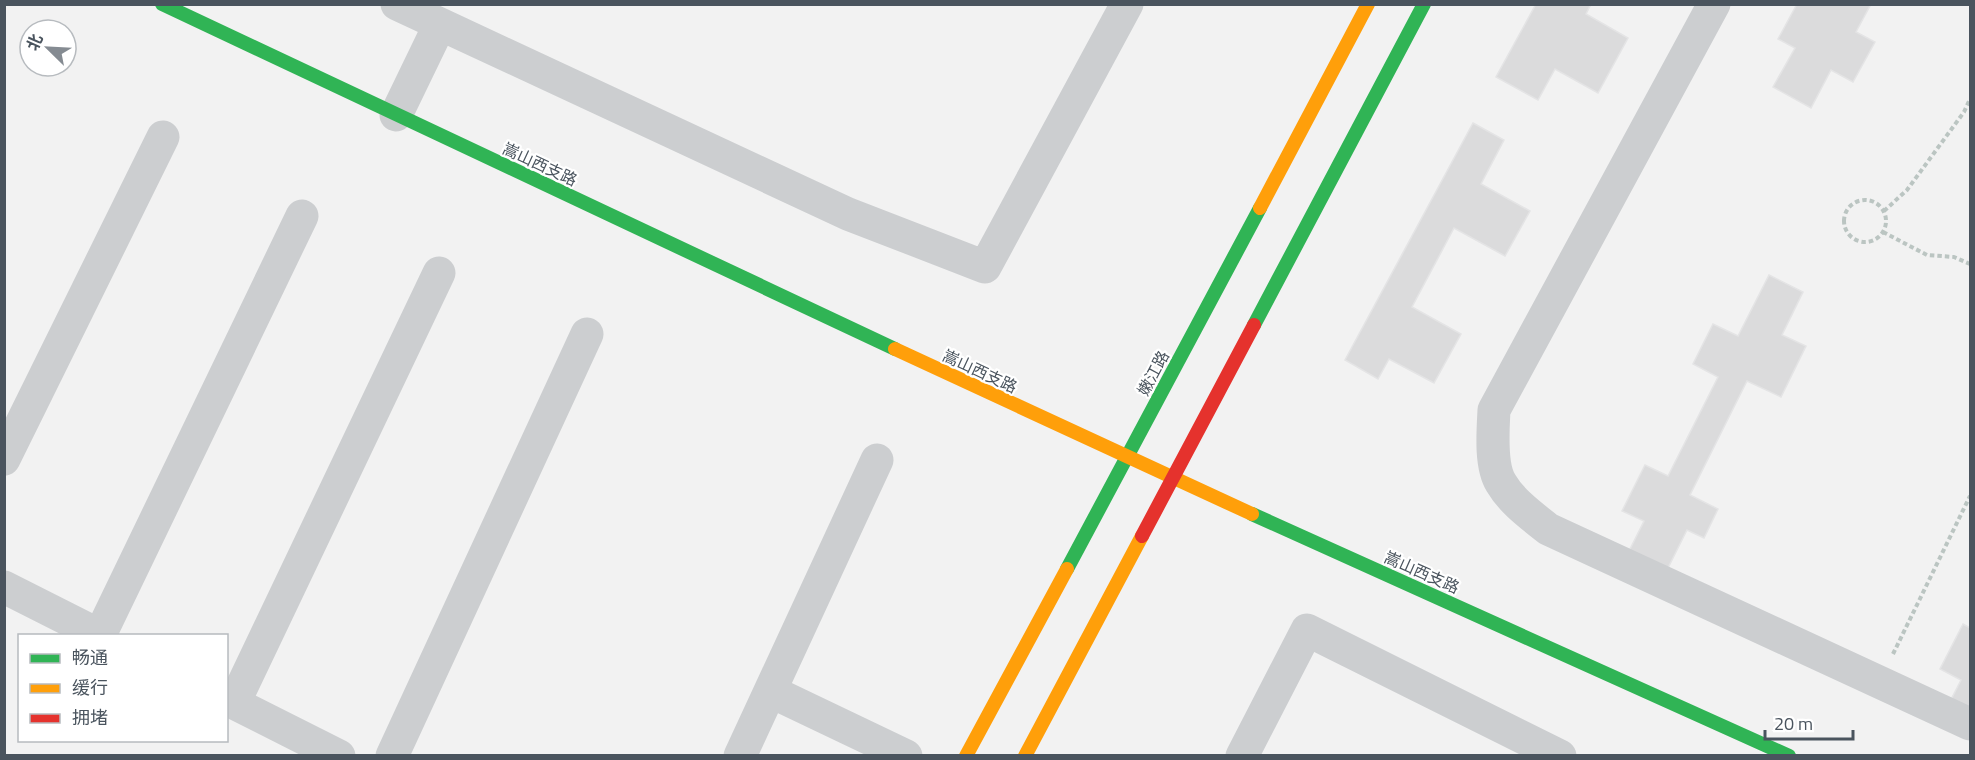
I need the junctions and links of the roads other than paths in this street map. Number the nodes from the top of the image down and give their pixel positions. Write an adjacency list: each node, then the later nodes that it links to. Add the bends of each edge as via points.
1 (162, 4): 8 (main road, 嵩山西支路)
2 (397, 4): 7 (street)
3 (1127, 4): 7 (street, via 985,267 848,214)
4 (1368, 4): 13 (main road, 嫩江路)
5 (1424, 4): 16 (main road)
6 (1714, 4): 22 (street, via 1494,410 1492,446 1500,482 1520,506 1548,529)
7 (440, 24): 8 (street)
8 (396, 115): 13 (main road, 嵩山西支路)
9 (164, 137): 14 (street)
10 (302, 216): 19 (street)
11 (439, 273): 21 (street)
12 (586, 334): 24 (street)
13 (1127, 458): 16 (main road, 嵩山西支路); 27 (main road, 嫩江路)
14 (4, 459)
15 (877, 460): 20 (street)
16 (1172, 479): 28 (main road); 31 (main road, 嵩山西支路)
17 (4, 587): 18 (street)
18 (98, 634)
19 (100, 634)
20 (770, 691): 25 (street); 26 (street)
21 (230, 701): 23 (street)
22 (1971, 724)
23 (339, 756)
24 (392, 756)
25 (740, 756)
26 (906, 756)
27 (966, 756)
28 (1025, 756)
29 (1242, 756): 30 (street, via 1307,630)
30 (1560, 756)
31 (1789, 756)

